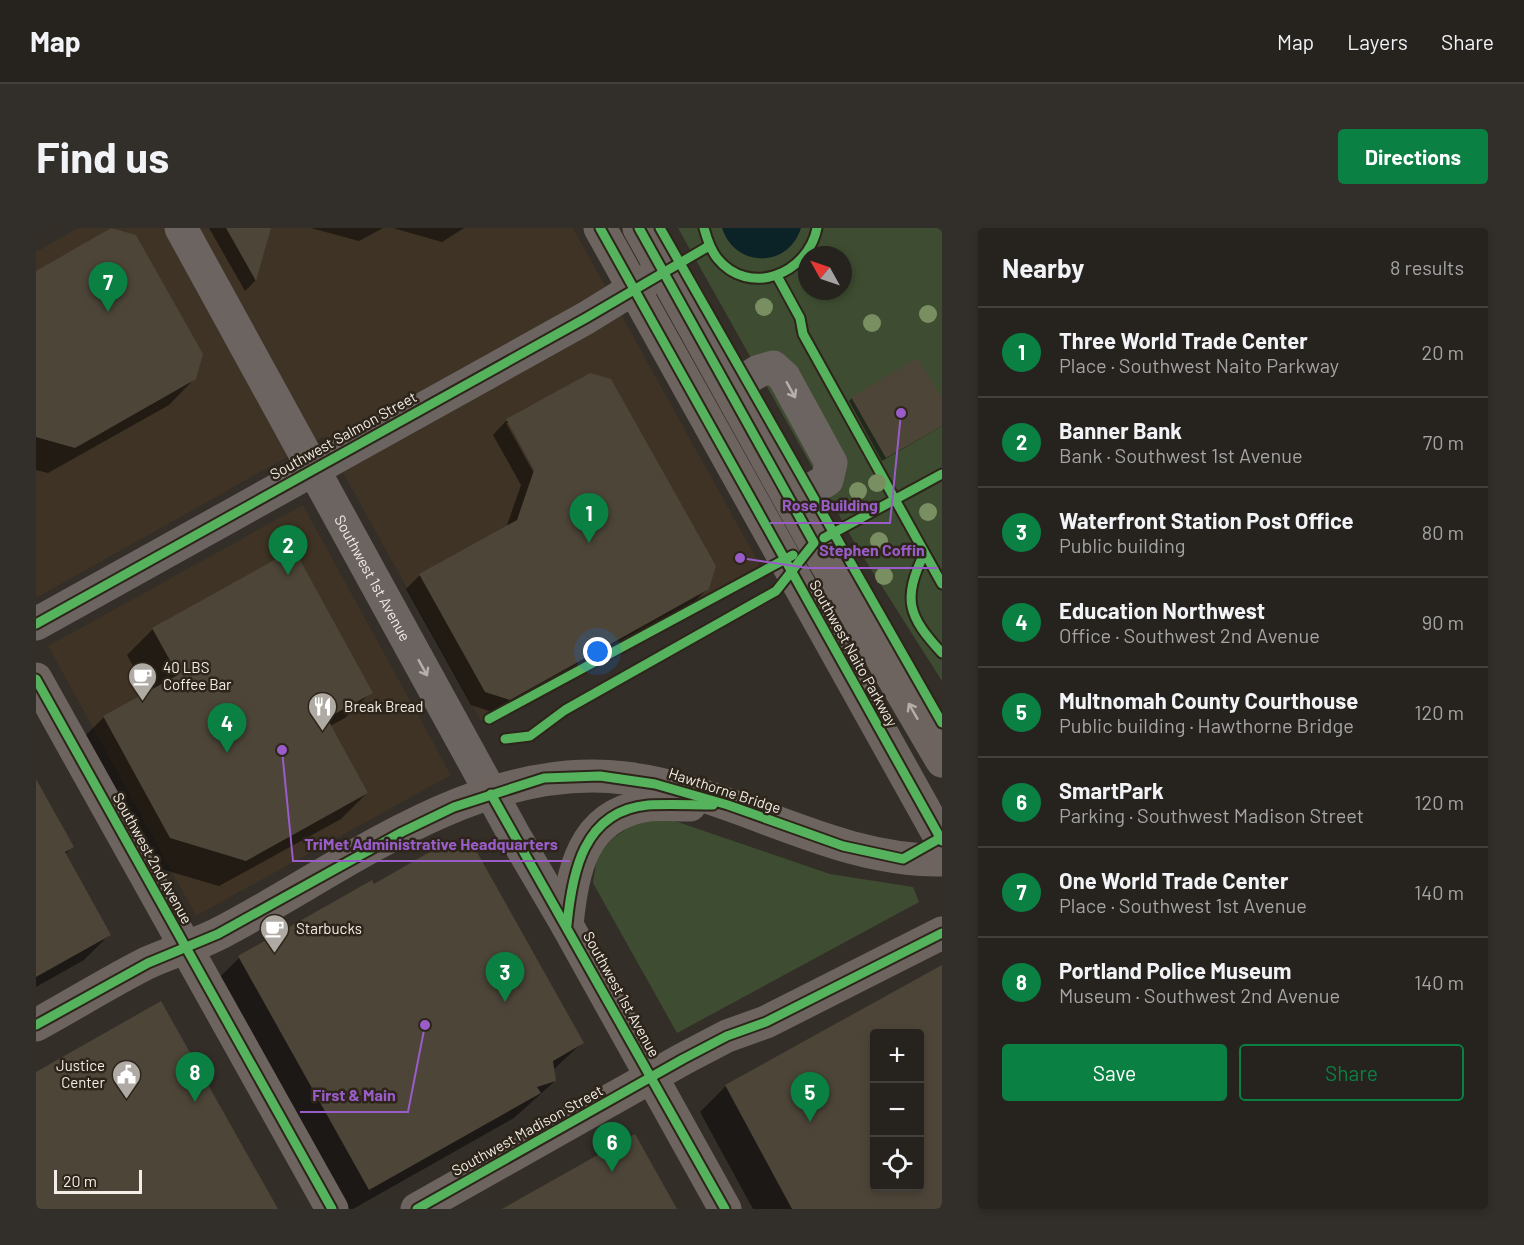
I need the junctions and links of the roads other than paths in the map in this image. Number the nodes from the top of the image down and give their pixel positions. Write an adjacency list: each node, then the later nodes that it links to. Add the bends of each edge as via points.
1 (181, 228): 7 (street, Southwest 1st Avenue)
2 (600, 228): 5 (main road, Southwest Naito Parkway)
3 (639, 228): 4 (main road, Southwest Naito Parkway)
4 (663, 271): 5 (street, Southwest Salmon Street); 6 (main road, Southwest Naito Parkway)
5 (634, 288): 7 (street, Southwest Salmon Street); 14 (main road, Southwest Naito Parkway)
6 (729, 388): 8 (main road, Southwest Naito Parkway); 8 (street, one-way to 8, via 759,370 773,367 789,386 831,463 827,480)
7 (313, 469): 9 (street, Southwest Salmon Street); 12 (street, Southwest 1st Avenue, one-way to 12)
8 (791, 501): 11 (main road, Southwest Naito Parkway, one-way to 8)
9 (36, 624)
10 (36, 679): 18 (main road, Southwest 2nd Avenue)
11 (942, 761)
12 (491, 794): 13 (main road, Hawthorne Bridge, via 544,778 600,776 655,784); 16 (street, Southwest 1st Avenue); 18 (main road, Hawthorne Bridge, via 402,832)
13 (728, 805): 15 (main road, Hawthorne Bridge, via 843,846 881,855); 16 (main road, via 647,806 633,808 606,822 594,833 578,861 571,881)
14 (942, 842)
15 (942, 860)
16 (567, 925): 20 (main road, Southwest 1st Avenue)
17 (938, 927): 20 (main road, via 758,1009 727,1036)
18 (186, 948): 19 (main road, Hawthorne Bridge, via 148,963); 21 (main road, Southwest 2nd Avenue)
19 (36, 1025)
20 (652, 1078): 22 (main road, Southwest Madison Street); 23 (main road, Southwest 1st Avenue)
21 (332, 1209)
22 (417, 1209)
23 (725, 1209)

